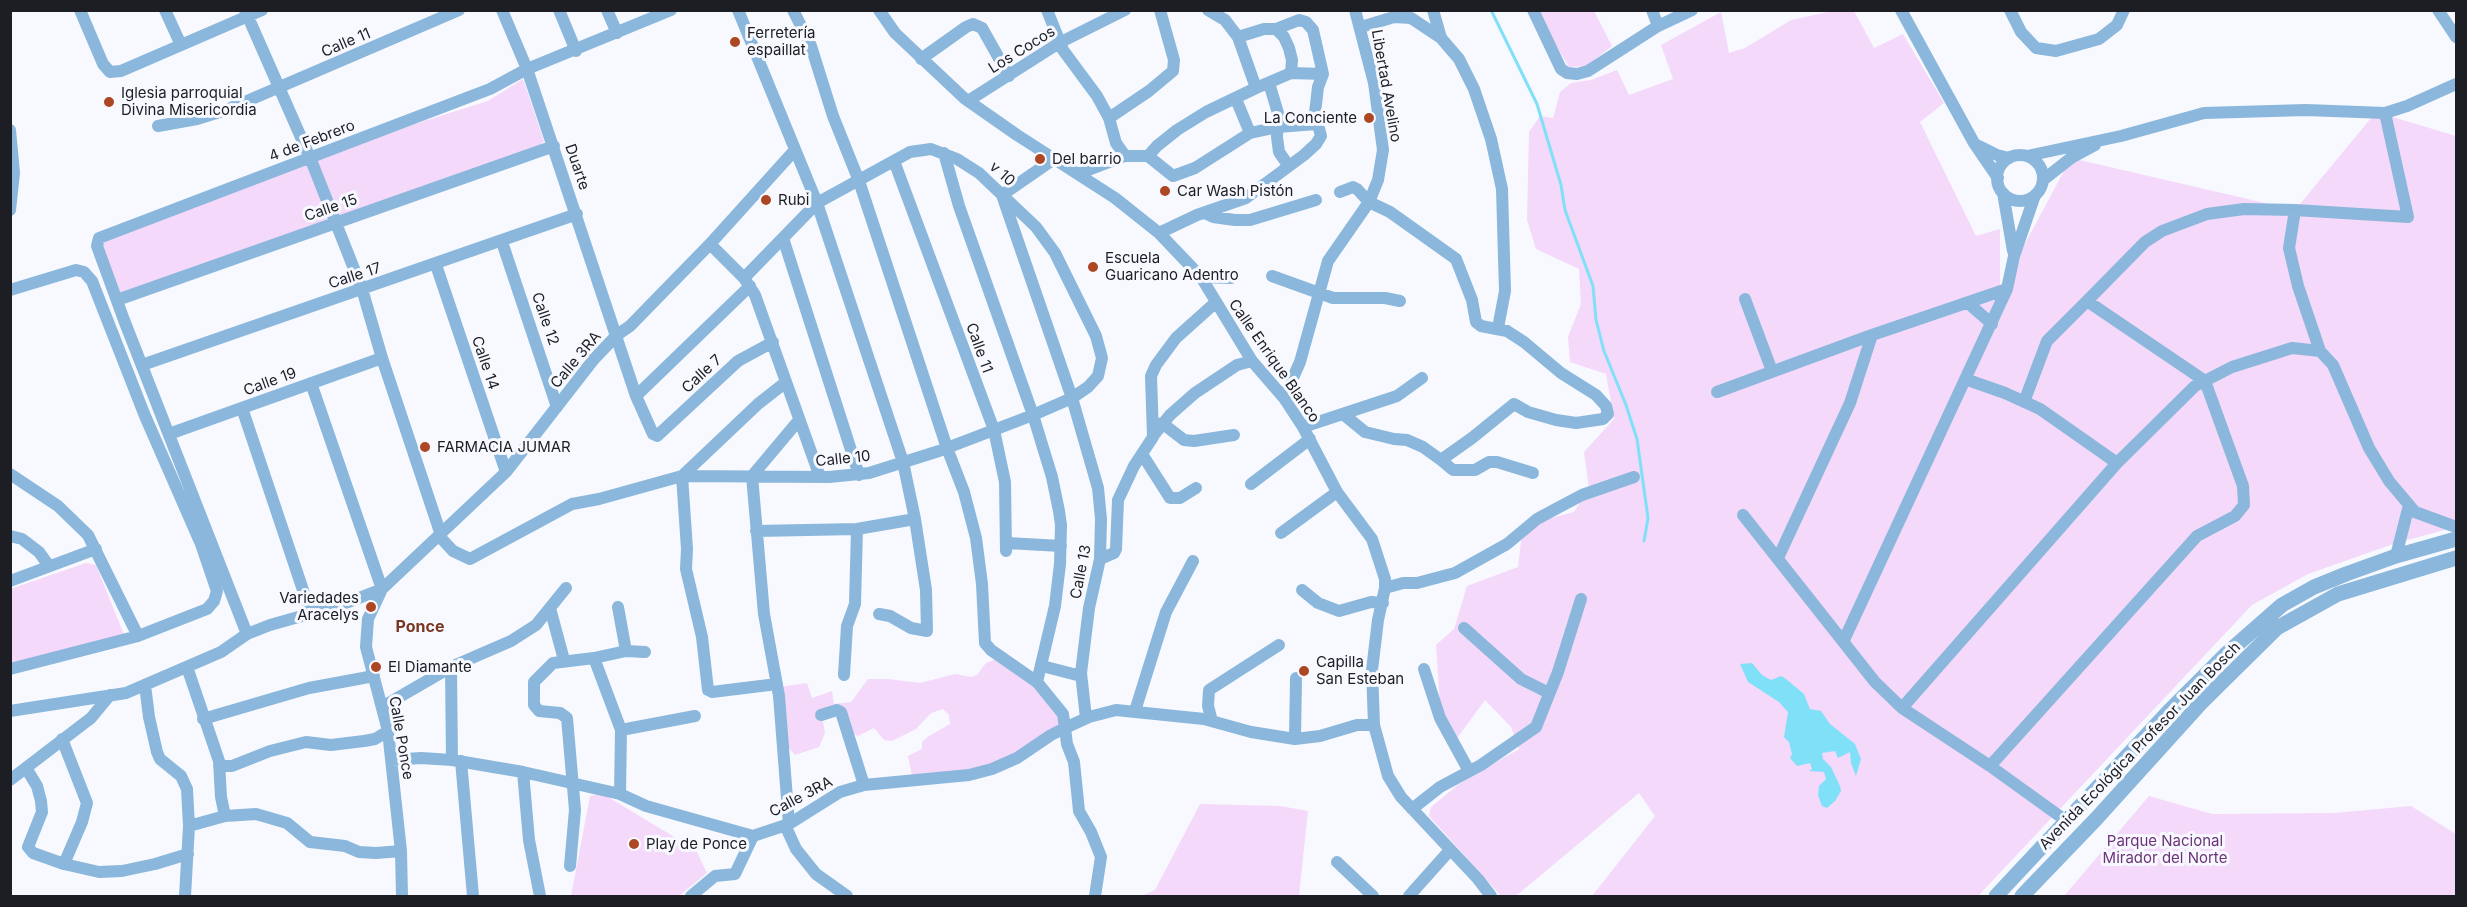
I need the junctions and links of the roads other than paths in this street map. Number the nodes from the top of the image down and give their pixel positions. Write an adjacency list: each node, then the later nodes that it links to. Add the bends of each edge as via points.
1 (80, 10): 36 (street, via 110,72)
2 (165, 10): 36 (street)
3 (262, 10): 26 (street)
4 (459, 10): 45 (street, Calle 11)
5 (502, 10): 39 (street, Duarte)
6 (559, 10): 37 (street)
7 (607, 10): 31 (street)
8 (671, 10): 25 (street, 4 de Febrero)
9 (738, 10): 59 (street)
10 (793, 10): 72 (street, via 811,46)
11 (879, 10): 38 (street, Calle Enrique Blanco)
12 (1047, 10): 35 (street)
13 (1125, 10): 35 (street, Los Cocos)
14 (1160, 10): 50 (street, via 1174,60 1173,71)
15 (1208, 10): 32 (street, via 1225,20)
16 (1355, 10): 29 (street, Libertad Avelino)
17 (1433, 10): 34 (street)
18 (1533, 10): 28 (street, via 1561,69 1567,73 1588,71)
19 (1652, 10): 28 (street)
20 (1692, 10): 28 (street)
21 (1901, 10): 57 (street)
22 (2010, 10): 23 (street, via 2021,32 2036,48 2056,51 2099,39 2117,24)
23 (2124, 10)
24 (2438, 10): 33 (street)
25 (656, 13): 31 (street, 4 de Febrero)
26 (246, 14): 36 (street); 45 (street)
27 (1300, 18): 30 (street); 41 (street, via 1313,30)
28 (1658, 26)
29 (1361, 27): 34 (street, via 1394,17 1411,18); 78 (street, Libertad Avelino, via 1383,150)
30 (1276, 29): 32 (street, via 1264,28); 40 (street, via 1289,48)
31 (617, 33): 37 (street, 4 de Febrero)
32 (1238, 37): 46 (street)
33 (2457, 37)
34 (1441, 38): 106 (street, via 1459,59 1474,89 1502,189 1505,291)
35 (1059, 43): 42 (street, Los Cocos); 50 (street)
36 (181, 45)
37 (576, 51): 39 (street, 4 de Febrero)
38 (921, 59): 42 (street, via 973,24 982,27); 48 (street, Calle Enrique Blanco)
39 (527, 69): 58 (street, Duarte); 64 (street, 4 de Febrero, via 490,89)
40 (1291, 73): 41 (street); 43 (street)
41 (1323, 74): 51 (street, via 1318,87)
42 (1009, 76): 48 (street, Los Cocos)
43 (1269, 83): 46 (street); 53 (street)
44 (2457, 84): 49 (street)
45 (279, 88): 52 (street, Calle 11, via 226,110); 64 (street)
46 (1256, 88): 47 (street)
47 (1236, 99): 55 (street); 62 (street, via 1177,130)
48 (968, 101): 66 (street, Calle Enrique Blanco)
49 (2385, 112): 56 (street, via 2204,113); 81 (street, via 2408,217)
50 (1109, 118): 61 (street, via 1116,143)
51 (1316, 124): 53 (street); 68 (street, via 1321,136 1316,144)
52 (158, 126)
53 (1278, 127): 55 (street); 68 (street, via 1279,152)
54 (10, 130): 80 (street, via 14,173)
55 (1250, 133): 62 (street, via 1195,168 1173,176)
56 (2121, 136): 63 (street); 71 (street, via 2089,147)
57 (1974, 143): 65 (street); 70 (street)
58 (554, 146): 83 (street, Duarte); 84 (street, Calle 15)
59 (794, 151): 79 (street); 88 (street, Calle 3RA)
60 (944, 153): 67 (street, v 10, via 931,149 910,152); 75 (street, v 10, via 980,173); 128 (street)
61 (1125, 156): 62 (street); 69 (street)
62 (1148, 156)
63 (2027, 156): 65 (street); 71 (street, via 2037,162)
64 (309, 157): 84 (street); 100 (street, 4 de Febrero, via 99,238 98,246)
65 (2009, 158): 70 (street)
66 (1054, 159): 69 (street, Calle Enrique Blanco); 75 (street)
67 (894, 161): 72 (street, v 10); 132 (street, Calle 11)
68 (1288, 165): 82 (street, via 1246,198)
69 (1078, 174): 85 (street, Calle Enrique Blanco)
70 (1998, 177): 74 (street)
71 (2043, 180): 76 (street)
72 (859, 181): 79 (street, v 10); 138 (street)
73 (1340, 192): 78 (street, via 1353,187)
74 (2003, 193): 76 (street, via 2018,200); 89 (street)
75 (1002, 195): 122 (street, Calle 13); 122 (street, v 10, via 1036,227 1055,254 1096,336 1102,358 1098,376)
76 (2035, 195): 89 (street)
77 (1316, 200): 82 (street, via 1250,220)
78 (1369, 202): 98 (street, Libertad Avelino, via 1328,261); 106 (street, via 1390,212 1456,259 1476,322)
79 (817, 203): 86 (street, v 10); 141 (street)
80 (10, 210)
81 (2295, 210): 102 (street, via 2244,209 2207,214 2162,231 2145,242); 110 (street, via 2289,248)
82 (1205, 213): 85 (street)
83 (577, 214): 87 (street, Calle 17); 107 (street, Duarte)
84 (336, 222): 95 (street); 100 (street, Calle 15)
85 (1160, 233): 91 (street, Calle Enrique Blanco)
86 (783, 238): 94 (street, v 10); 146 (street)
87 (502, 242): 90 (street, Calle 17); 125 (street, Calle 12)
88 (710, 244): 94 (street); 107 (street, Calle 3RA)
89 (2014, 256): 96 (street)
90 (436, 265): 95 (street, Calle 17); 143 (street, Calle 14)
91 (1201, 276): 93 (street); 103 (street, Calle Enrique Blanco)
92 (1272, 276): 98 (street)
93 (1231, 278)
94 (747, 282): 109 (street); 121 (street, v 10)
95 (362, 289): 111 (street); 113 (street, Calle 17)
96 (2007, 289): 104 (street); 105 (street)
97 (10, 290): 185 (street, via 76,270 92,281 201,544 217,591 214,601 207,609)
98 (1320, 294): 101 (street); 123 (street, Libertad Avelino, via 1300,362)
99 (1745, 299): 114 (street)
100 (117, 300): 113 (street)
101 (1400, 301)
102 (2087, 301): 117 (street); 124 (street, via 2047,341)
103 (1215, 303): 112 (street, Calle Enrique Blanco); 136 (street, via 1176,338 1150,376)
104 (1968, 303): 105 (street); 108 (street)
105 (1992, 324): 116 (street)
106 (1498, 328): 140 (street, via 1524,342 1561,373 1596,395 1608,414 1603,419 1576,423 1528,412 1514,404)
107 (617, 335): 121 (street, Duarte); 125 (street, Calle 3RA)
108 (1872, 335): 114 (street); 167 (street, via 1850,403)
109 (773, 342): 118 (street); 135 (street, Calle 7, via 738,361)
110 (2320, 351): 117 (street, via 2292,348 2232,367); 154 (street, via 2333,365 2369,448)
111 (382, 358): 119 (street, Calle 19); 162 (street)
112 (1252, 361): 123 (street, Calle Enrique Blanco); 130 (street, via 1237,365 1214,380)
113 (142, 365): 133 (street)
114 (1772, 371): 120 (street)
115 (1422, 378): 127 (street, via 1397,396)
116 (1965, 379): 124 (street); 186 (street)
117 (2205, 381): 142 (street, via 2195,386); 224 (street, via 2243,486 2244,505 2235,516 2197,536)
118 (786, 382): 129 (street); 147 (street)
119 (311, 383): 126 (street, Calle 19); 175 (street)
120 (1717, 392)
121 (636, 396): 135 (street, Duarte)
122 (1072, 398): 128 (street, v 10); 169 (street, Calle 13, via 1095,474)
123 (1284, 398): 131 (street, Calle Enrique Blanco)
124 (2024, 402): 142 (street)
125 (557, 407): 143 (street, Calle 3RA)
126 (242, 408): 133 (street, Calle 19); 181 (street)
127 (1343, 414): 131 (street); 140 (street, via 1365,432 1407,440)
128 (1033, 415): 132 (street, Calle 10); 164 (street, via 1052,477)
129 (799, 420): 148 (street); 149 (street)
130 (1162, 423): 134 (street, via 1184,440); 136 (street)
131 (1303, 427): 137 (street, Calle Enrique Blanco)
132 (994, 430): 138 (street, Calle 10); 164 (street, Calle 11, via 1005,482 1007,547)
133 (169, 434): 184 (street)
134 (1234, 435)
135 (657, 436)
136 (1153, 437): 139 (street)
137 (1310, 440): 151 (street); 153 (street, Calle Enrique Blanco)
138 (947, 448): 141 (street, Calle 10); 201 (street, via 976,538 985,643)
139 (1142, 454): 152 (street, via 1170,498 1180,498); 169 (street, via 1118,500 1116,549)
140 (1441, 460): 144 (street, via 1453,470 1475,470 1497,462)
141 (903, 462): 146 (street, Calle 10); 156 (street)
142 (2117, 463): 207 (street)
143 (506, 472): 162 (street, Calle 3RA)
144 (1533, 473)
145 (10, 474): 165 (street, via 58,506 88,535)
146 (859, 475): 149 (street, Calle 10)
147 (682, 476): 148 (street, Calle 10); 162 (street, via 572,504 470,559 453,551); 202 (street, via 686,569 702,637 708,690 712,693)
148 (752, 476): 149 (street, Calle 10); 159 (street)
149 (820, 477)
150 (1634, 477): 174 (street, via 1582,495 1537,519 1507,544 1455,573)
151 (1251, 484)
152 (1196, 488)
153 (1337, 492): 160 (street); 174 (street, Calle Enrique Blanco, via 1372,539)
154 (2409, 505): 157 (street, via 2415,512); 166 (street)
155 (1743, 515): 167 (street)
156 (915, 519): 158 (street); 182 (street, via 926,590 927,632)
157 (2457, 527)
158 (857, 529): 159 (street); 197 (street, via 855,604 847,626)
159 (756, 531): 202 (street, via 764,614)
160 (1281, 533)
161 (10, 536): 171 (street, via 22,539 39,552)
162 (440, 536): 175 (street, Calle 3RA)
163 (2457, 539): 166 (street, Avenida Ecológica Profesor Juan Bosch)
164 (1061, 546): 192 (street, via 1055,606)
165 (96, 549): 171 (street); 185 (street)
166 (2396, 556): 234 (street, Avenida Ecológica Profesor Juan Bosch, via 2314,587 2282,604 2225,655)
167 (1778, 558): 186 (street)
168 (2457, 558): 255 (street, Avenida Ecológica Profesor Juan Bosch, via 2338,594 2277,628 2201,703)
169 (1101, 559): 199 (street, Calle 13, via 1089,608)
170 (1193, 561): 209 (street, via 1166,612)
171 (49, 566): 172 (street)
172 (10, 581)
173 (566, 588): 180 (street)
174 (1385, 588): 178 (street, Calle Enrique Blanco)
175 (382, 589): 181 (street); 198 (street, Calle Ponce, via 368,620 366,647)
176 (1302, 590): 178 (street, via 1318,603 1339,611 1371,602)
177 (1581, 599): 204 (street)
178 (1383, 603): 215 (street, Calle Enrique Blanco, via 1372,670)
179 (618, 607): 188 (street)
180 (550, 608): 191 (street); 194 (street, via 536,625 511,641)
181 (311, 614): 184 (street)
182 (879, 614)
183 (1464, 627): 204 (street, via 1521,679)
184 (248, 634): 193 (street)
185 (138, 636): 195 (street)
186 (1844, 640): 207 (street, via 1875,682)
187 (1279, 645): 214 (street, via 1209,690)
188 (626, 651): 189 (street); 190 (street)
189 (645, 652)
190 (594, 658): 191 (street); 217 (street)
191 (564, 660): 229 (street, via 553,663 534,682 534,705 539,711 560,713 567,718)
192 (1042, 666): 199 (street); 201 (street)
193 (187, 667): 203 (street); 213 (street)
194 (451, 667): 206 (street); 222 (street)
195 (10, 669)
196 (1425, 669): 226 (street, via 1440,718)
197 (844, 675)
198 (374, 676): 206 (street, Calle Ponce); 213 (street, via 309,688)
199 (1081, 676): 212 (street, Calle 13)
200 (1296, 678): 220 (street)
201 (1037, 682): 216 (street, via 1063,714)
202 (777, 684): 235 (street)
203 (145, 685): 205 (street); 236 (street, via 157,752 181,776 187,789)
204 (1549, 693): 226 (street, via 1536,727)
205 (110, 695): 208 (street); 219 (street, via 91,718)
206 (382, 707): 218 (street, Calle Ponce)
207 (1902, 708): 224 (street)
208 (10, 711)
209 (1136, 711): 212 (street, Calle 3RA, via 1116,710); 214 (street, Calle 3RA)
210 (821, 715): 230 (street, via 841,712)
211 (695, 716): 217 (street)
212 (1086, 718): 216 (street, Calle 3RA)
213 (203, 719): 223 (street)
214 (1212, 721): 220 (street, Calle 3RA)
215 (1374, 725): 220 (street, Calle 3RA); 232 (street, Calle Enrique Blanco, via 1388,776)
216 (1065, 728): 230 (street, Calle 3RA, via 992,769 969,775); 250 (street, via 1074,762 1079,811 1101,857)
217 (621, 730): 231 (street)
218 (388, 731): 221 (street, Calle Ponce); 223 (street, via 364,741 331,745 306,742 232,766)
219 (62, 739): 225 (street); 242 (street, via 87,803)
220 (1295, 739)
221 (392, 760): 222 (street); 239 (street, Calle Ponce)
222 (457, 761): 227 (street); 246 (street)
223 (219, 766): 233 (street)
224 (1990, 766): 234 (street)
225 (26, 768): 228 (street); 242 (street, via 37,786 42,812 28,850)
226 (1469, 771): 232 (street)
227 (524, 772): 229 (street); 247 (street, via 529,840)
228 (10, 780)
229 (572, 784): 231 (street); 243 (street, via 575,828)
230 (864, 785): 235 (street, Calle 3RA, via 840,792)
231 (620, 794): 237 (street, via 646,806)
232 (1412, 809): 238 (street, Calle Enrique Blanco)
233 (225, 816): 236 (street); 239 (street, via 267,815 287,823 310,842 345,846 359,852)
234 (2065, 820): 254 (street, Avenida Ecológica Profesor Juan Bosch)
235 (787, 824): 237 (street, Calle 3RA); 249 (street, via 796,849 816,874)
236 (189, 826): 240 (street)
237 (753, 836): 248 (street, via 735,874 715,876)
238 (1450, 850): 252 (street); 253 (street, Calle Enrique Blanco)
239 (402, 851): 244 (street, Calle Ponce)
240 (188, 854): 242 (street, via 122,871 99,872); 245 (street)
241 (1337, 862): 251 (street)
242 (64, 864)
243 (570, 866)
244 (401, 896)
245 (185, 897)
246 (472, 897)
247 (540, 897)
248 (691, 897)
249 (847, 897)
250 (1095, 897)
251 (1373, 897)
252 (1409, 897)
253 (1491, 897)
254 (1996, 897)
255 (2022, 897)

